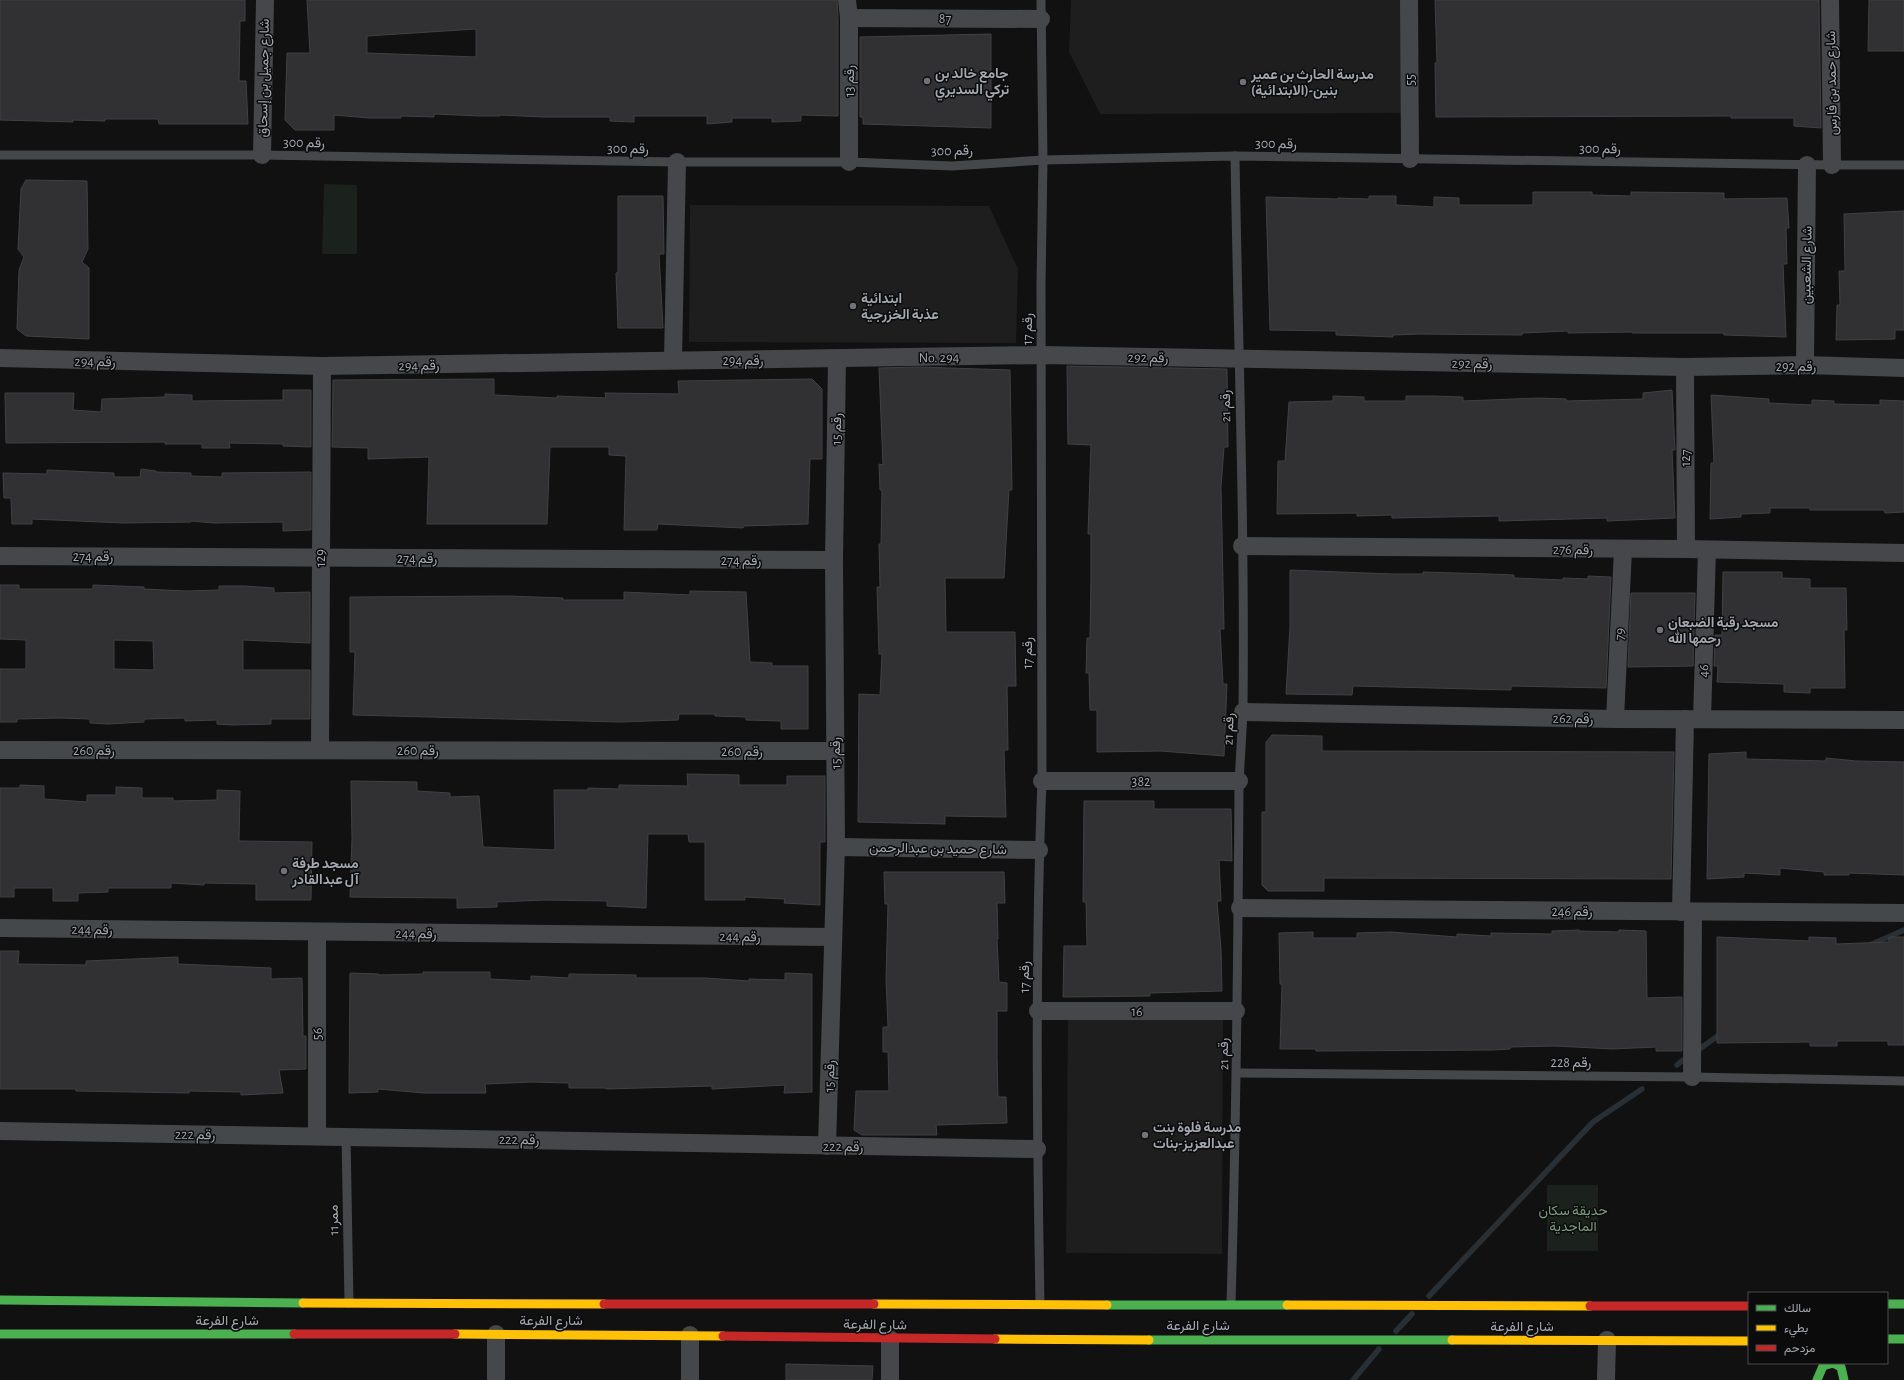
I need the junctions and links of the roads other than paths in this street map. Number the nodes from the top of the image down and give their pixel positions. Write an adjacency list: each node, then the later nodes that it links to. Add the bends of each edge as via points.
1 (265, 0): 9 (street, شارع جميل بن إسحاق)
2 (847, 0): 6 (street, رقم 13)
3 (1041, 0): 7 (lane, رقم 17)
4 (1409, 0): 11 (street, 55)
5 (1830, 0): 16 (street, شارع حمد بن فارس)
6 (849, 18): 7 (street, 87); 14 (street, رقم 13)
7 (1041, 19): 12 (lane, رقم 17)
8 (0, 155): 9 (lane, رقم 300)
9 (262, 155): 13 (lane, رقم 300)
10 (1235, 156): 11 (lane, رقم 300); 12 (lane, رقم 300); 20 (lane, رقم 21)
11 (1410, 159): 15 (lane, رقم 300)
12 (1043, 160): 14 (lane, رقم 300, via 952,166); 18 (lane, رقم 17)
13 (677, 162): 14 (lane, رقم 300); 21 (street)
14 (849, 162)
15 (1807, 165): 16 (lane, رقم 300); 24 (street, شارع الشعبين)
16 (1832, 165): 17 (lane, رقم 300)
17 (1904, 165)
18 (1041, 355): 20 (street, رقم 292); 22 (street, No. 294); 42 (lane, رقم 17)
19 (0, 358): 23 (street, رقم 294)
20 (1238, 358): 25 (street, رقم 292); 27 (lane, رقم 21)
21 (673, 360): 22 (street, رقم 294); 23 (street, رقم 294)
22 (837, 360): 34 (street, رقم 15)
23 (322, 366): 33 (street, 129)
24 (1805, 366): 25 (street, رقم 292); 26 (street, رقم 292)
25 (1684, 367): 29 (street, 127)
26 (1904, 368)
27 (1242, 546): 28 (street, رقم 276); 35 (lane, رقم 21)
28 (1623, 549): 29 (street, رقم 276); 36 (street, 79)
29 (1686, 549): 30 (street, رقم 276)
30 (1708, 550): 31 (street, رقم 276); 37 (street, 46)
31 (1904, 553)
32 (0, 556): 33 (street, رقم 274)
33 (320, 557): 34 (street, رقم 274); 40 (street, 129)
34 (834, 560): 41 (street, رقم 15)
35 (1243, 712): 36 (street, رقم 262); 43 (lane, رقم 21)
36 (1615, 719): 37 (street, رقم 262)
37 (1693, 719): 38 (street, رقم 262); 47 (street, 46)
38 (1904, 720)
39 (0, 750): 40 (street, رقم 260)
40 (320, 750): 41 (street, رقم 260)
41 (835, 751): 44 (street, رقم 15)
42 (1042, 780): 43 (street, 382); 45 (lane, رقم 17)
43 (1240, 781): 46 (lane, رقم 21)
44 (836, 847): 45 (street, شارع حميد بن عبدالرحمن); 51 (street, رقم 15)
45 (1039, 850): 52 (lane, رقم 17)
46 (1240, 908): 47 (street, رقم 246); 53 (lane, رقم 21)
47 (1687, 912): 48 (street, رقم 246); 55 (street, 46)
48 (1904, 913)
49 (0, 928): 50 (street, رقم 244)
50 (317, 932): 51 (street, رقم 244); 58 (street, 56)
51 (833, 937): 60 (street, رقم 15)
52 (1038, 1011): 53 (street, 16); 61 (lane, رقم 17)
53 (1236, 1011): 54 (lane, رقم 21)
54 (1237, 1073): 55 (lane, رقم 228); 64 (lane, رقم 21)
55 (1692, 1077): 56 (lane, رقم 228)
56 (1904, 1081)
57 (0, 1131): 58 (street, رقم 222)
58 (317, 1135): 59 (street, رقم 222)
59 (346, 1136): 60 (street, رقم 222); 63 (lane, ممر11)
60 (828, 1146): 61 (street, رقم 222)
61 (1037, 1149): 67 (lane, رقم 17)
62 (0, 1300): 63 (street, شارع الفرعة)
63 (349, 1303): 67 (street, شارع الفرعة)
64 (1231, 1304): 67 (street, شارع الفرعة); 68 (street, شارع الفرعة)
65 (1888, 1304): 66 (street)
66 (1904, 1304)
67 (1040, 1306)
68 (1748, 1306)
69 (0, 1334): 70 (street, شارع الفرعة)
70 (496, 1334): 71 (street, شارع الفرعة); 81 (street)
71 (690, 1335): 72 (street, شارع الفرعة); 82 (street)
72 (890, 1339): 73 (street, شارع الفرعة); 83 (street)
73 (1607, 1340): 76 (street, شارع الفرعة); 84 (street)
74 (1888, 1340): 75 (street)
75 (1904, 1340)
76 (1748, 1341)
77 (1830, 1364): 86 (street, via 1823,1366)
78 (1835, 1364): 87 (street, via 1841,1367)
79 (1847, 1364): 88 (street)
80 (1811, 1369): 85 (street)
81 (496, 1380)
82 (690, 1380)
83 (890, 1380)
84 (1606, 1380)
85 (1811, 1380)
86 (1817, 1380)
87 (1844, 1380)
88 (1848, 1380)

